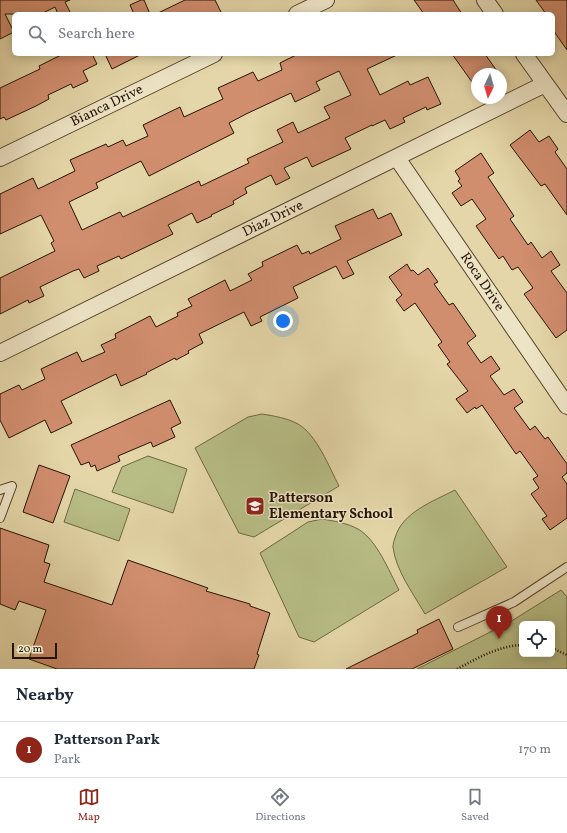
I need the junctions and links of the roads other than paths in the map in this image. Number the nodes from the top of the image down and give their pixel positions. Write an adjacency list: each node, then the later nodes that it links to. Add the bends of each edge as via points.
1 (326, 0): 3 (street)
2 (485, 0): 4 (street)
3 (301, 12)
4 (494, 12)
5 (210, 56): 9 (street, Bianca Drive)
6 (525, 56): 7 (street)
7 (545, 84): 8 (street); 10 (street, Diaz Drive)
8 (567, 114)
9 (0, 158)
10 (397, 158): 11 (street, Diaz Drive); 12 (street, Roca Drive)
11 (0, 353)
12 (567, 406)
13 (0, 490): 14 (lane, via 12,486)
14 (0, 518)
15 (567, 567): 16 (lane, via 514,602)
16 (458, 628)

